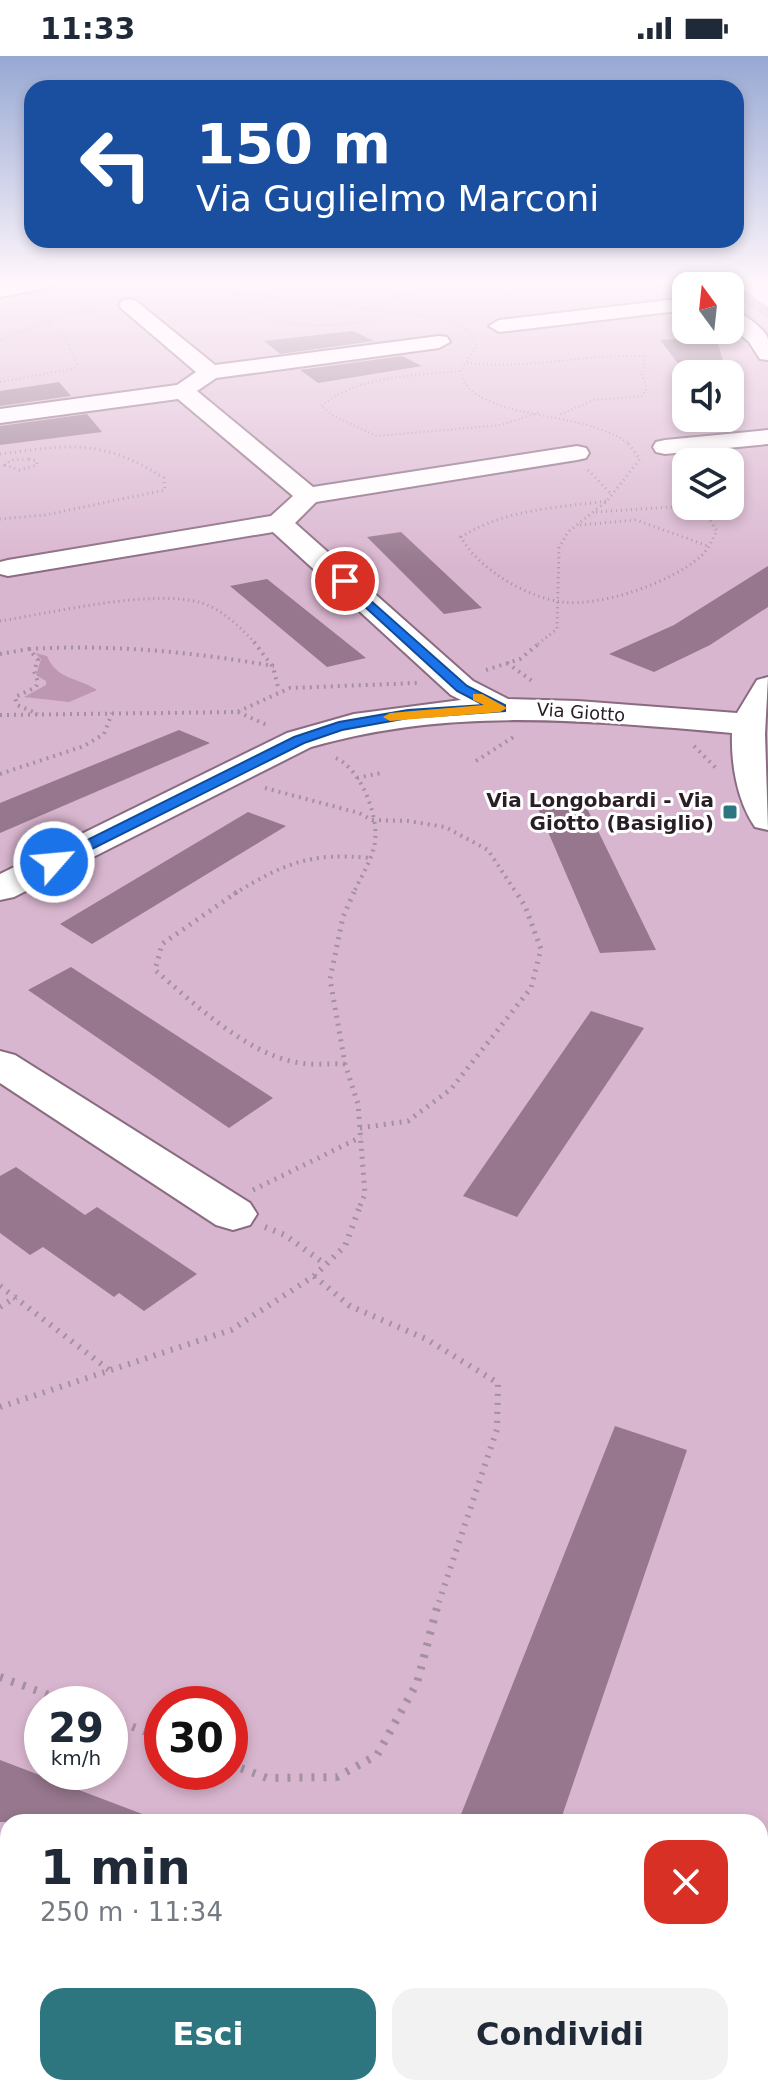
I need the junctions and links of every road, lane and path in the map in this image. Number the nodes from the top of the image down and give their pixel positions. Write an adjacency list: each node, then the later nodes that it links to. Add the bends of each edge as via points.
1 (200, 379): 5 (street)
2 (407, 379): 6 (path, via 330,395 321,406 377,436 501,425)
3 (463, 379): 6 (path, via 489,401)
4 (643, 379): 7 (path, via 647,388 642,396 594,400)
5 (183, 391): 8 (street); 15 (street)
6 (542, 412): 7 (path)
7 (558, 415): 16 (path, via 636,449 640,459)
8 (0, 416)
9 (768, 437): 10 (street)
10 (665, 447)
11 (577, 453): 15 (street)
12 (0, 454): 19 (path, via 108,447 164,478 165,490)
13 (0, 462): 14 (path)
14 (7, 462): 14 (path, via 5,467 16,470 38,463)
15 (308, 496): 21 (street)
16 (607, 501): 18 (path); 25 (path, via 477,525 461,537 468,554 504,580)
17 (672, 507): 18 (path)
18 (595, 511): 22 (path)
19 (0, 519)
20 (710, 520): 23 (path, via 717,531)
21 (279, 523): 24 (street); 30 (street)
22 (579, 525): 23 (path, via 636,520); 25 (path, via 559,548)
23 (708, 546): 25 (path, via 701,556 636,588 603,600)
24 (8, 568)
25 (560, 602): 30 (path, via 557,629 520,659)
26 (0, 621): 29 (path, via 179,598 223,614)
27 (29, 649): 28 (path); 29 (path, via 138,646); 40 (path, via 38,660 38,682 15,697 17,705)
28 (0, 654)
29 (275, 666): 31 (path)
30 (458, 683): 31 (path); 35 (street); 37 (street, via 446,704)
31 (279, 691): 36 (path)
32 (610, 700): 34 (street)
33 (758, 703): 34 (street, Via Giotto); 42 (street)
34 (677, 706): 35 (street, Via Giotto); 42 (street, Via Giotto)
35 (500, 708): 37 (street, Via Giotto)
36 (237, 712): 38 (path); 41 (path)
37 (431, 712): 41 (street, Via Giotto, via 350,724)
38 (112, 713): 40 (path); 44 (path, via 104,734 84,746)
39 (0, 715): 40 (path)
40 (43, 716)
41 (299, 740): 45 (path, via 347,763); 50 (street, Via Giotto)
42 (750, 760): 47 (street)
43 (381, 773): 45 (path)
44 (0, 774)
45 (357, 778): 48 (path, via 370,799)
46 (260, 787): 48 (path)
47 (768, 819)
48 (372, 820): 49 (path, via 375,845); 53 (path, via 445,827 488,850 525,906 541,949 531,988 451,1089 408,1121)
49 (370, 858): 52 (path, via 343,917 330,979); 52 (path, via 330,854 294,862 162,944 155,970 241,1036 290,1062)
50 (0, 889)
51 (0, 1064): 55 (street)
52 (345, 1064): 53 (path)
53 (360, 1128): 54 (path)
54 (361, 1137): 55 (path, via 256,1186); 56 (path, via 365,1194 345,1246)
55 (233, 1214): 56 (path, via 285,1235)
56 (325, 1264): 57 (path)
57 (314, 1276): 61 (path, via 231,1330); 65 (path, via 350,1306 426,1339 498,1383 497,1429 445,1578 417,1683 377,1755 337,1777 267,1778)
58 (0, 1286): 59 (path)
59 (17, 1296): 60 (path); 61 (path)
60 (0, 1307)
61 (109, 1370): 62 (path)
62 (0, 1407)
63 (0, 1677): 64 (path)
64 (24, 1686)
65 (248, 1771)

